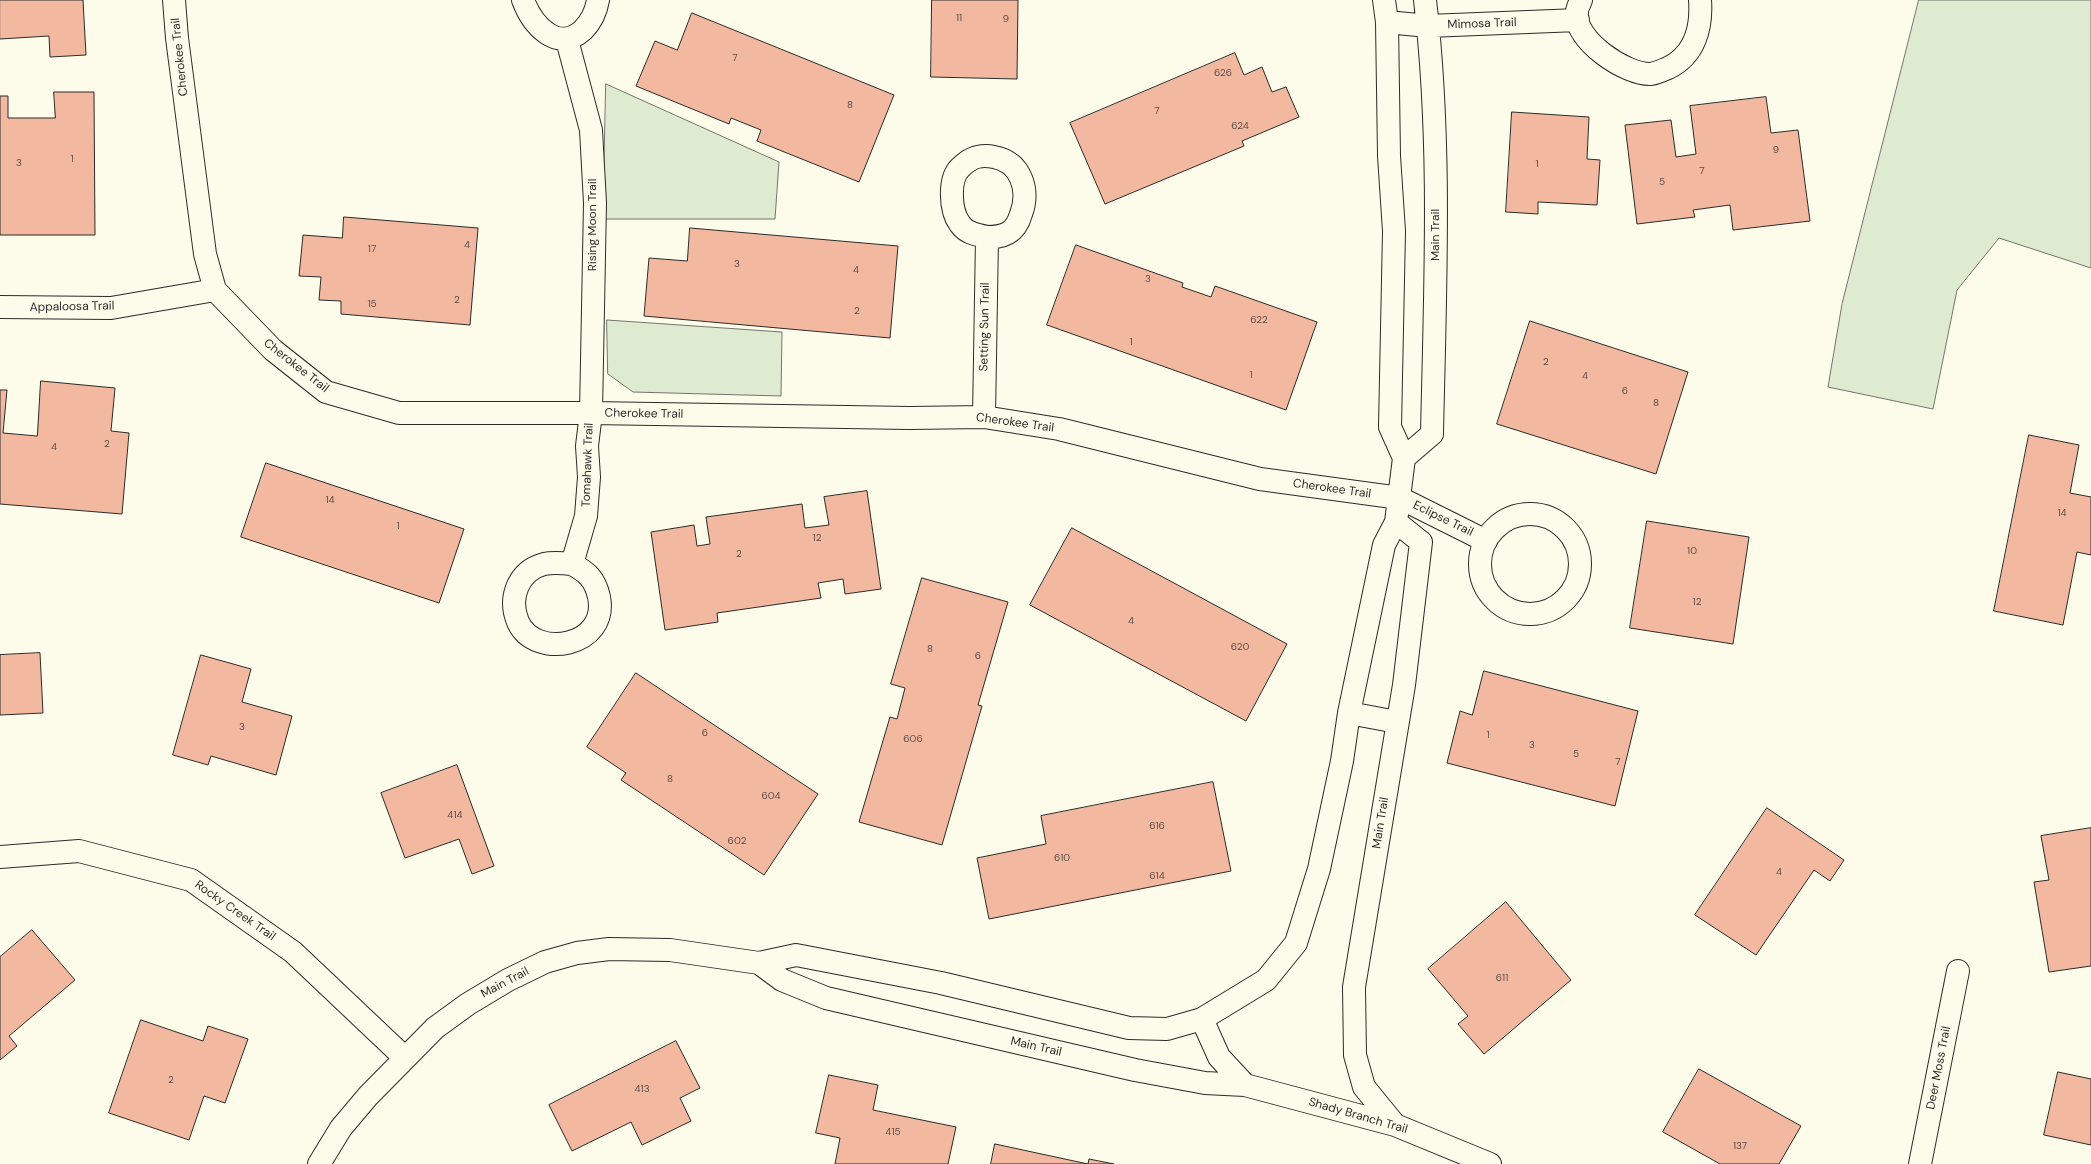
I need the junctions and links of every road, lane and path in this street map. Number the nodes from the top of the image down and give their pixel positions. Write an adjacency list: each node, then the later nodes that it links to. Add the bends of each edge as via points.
1 (174, 0): 12 (street, Cherokee Trail, via 205,254)
2 (522, 0): 10 (street, via 537,25 557,38)
3 (598, 0): 10 (street, via 591,21 577,36)
4 (1384, 0): 8 (street)
5 (1425, 0): 9 (street, Main Trail)
6 (1700, 0): 7 (street, Mimosa Trail, via 1699,29 1693,45 1684,57 1673,65 1652,74 1626,69 1604,56 1588,39)
7 (1580, 10): 9 (street, Mimosa Trail)
8 (1387, 22): 9 (street, Mimosa Trail); 16 (street, via 1389,156 1394,230 1390,427)
9 (1428, 26): 16 (street, Main Trail, via 1432,66 1436,245 1432,434)
10 (567, 40): 14 (street, Rising Moon Trail, via 590,130 595,203)
11 (987, 237): 15 (street, Setting Sun Trail)
12 (215, 290): 13 (street, Appaloosa Trail, via 111,308); 14 (street, Cherokee Trail, via 273,350 326,392 399,413)
13 (0, 307)
14 (591, 413): 15 (street, Cherokee Trail); 20 (street, Tomahawk Trail, via 587,446 590,477 586,516)
15 (984, 417): 17 (street, Cherokee Trail, via 1059,429 1260,479)
16 (1404, 458): 17 (street, Main Trail)
17 (1400, 498): 18 (street, Main Trail); 19 (street, Eclipse Trail)
18 (1396, 522): 21 (street, Main Trail, via 1384,545); 22 (street, Main Trail, via 1421,542)
19 (1486, 541): 19 (street, Eclipse Trail, via 1480,556 1480,571 1485,587 1508,609 1523,614 1539,613 1554,608 1567,598 1576,585 1580,569 1578,552 1571,536 1560,524 1544,516 1527,515 1511,518 1496,527)
20 (572, 564)
21 (1349, 713): 22 (street); 26 (street, Main Trail, via 1342,761 1319,869 1296,943 1266,980)
22 (1397, 722): 29 (street, Main Trail, via 1354,987 1355,1055 1364,1086)
23 (0, 857): 27 (street, Rocky Creek Trail, via 79,851 191,880 293,952)
24 (759, 963): 26 (street, Main Trail, via 796,955 941,983 1129,1028 1167,1029); 27 (street, Main Trail, via 670,950 609,949 577,953 545,962 468,1004 435,1028); 28 (street, Main Trail, via 782,980 826,998 1135,1070 1205,1083)
25 (1958, 971): 32 (street, Deer Moss Trail)
26 (1202, 1019): 28 (street, via 1219,1057)
27 (405, 1058): 30 (street, Main Trail, via 340,1128)
28 (1245, 1085): 29 (street, Shady Branch Trail)
29 (1395, 1125): 31 (street, Shady Branch Trail)
30 (319, 1164)
31 (1490, 1164)
32 (1920, 1164)

